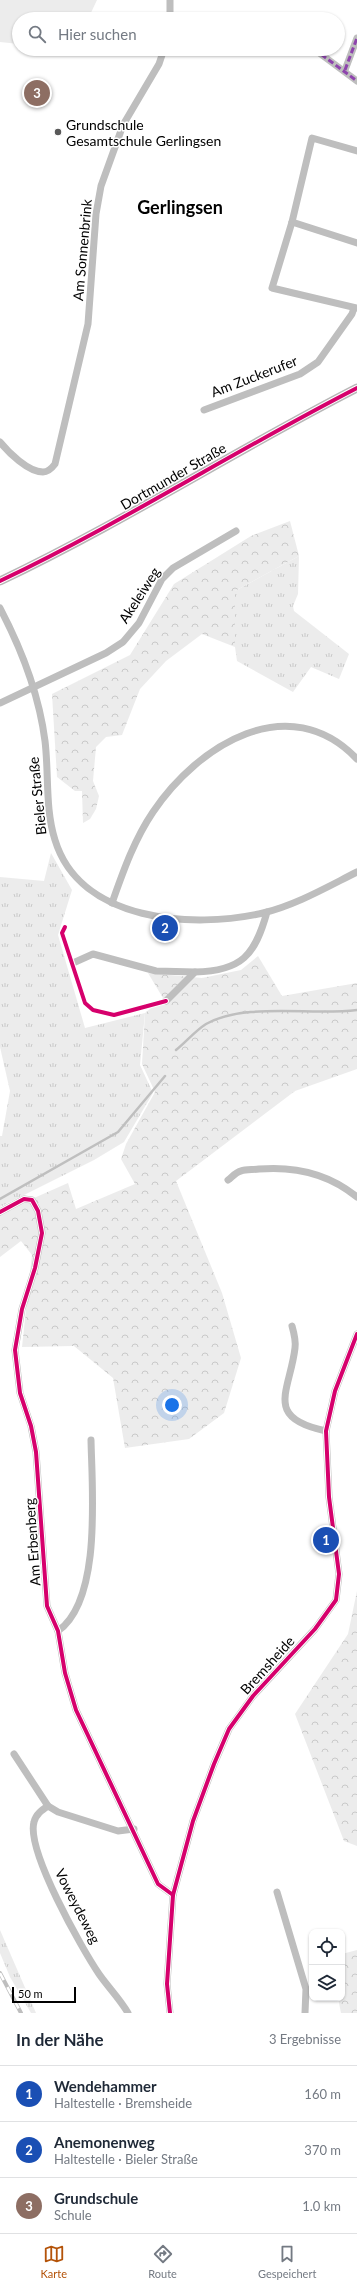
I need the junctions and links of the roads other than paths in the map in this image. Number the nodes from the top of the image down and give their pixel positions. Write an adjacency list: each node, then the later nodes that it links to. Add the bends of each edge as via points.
1 (170, 0): 2 (street)
2 (170, 12)
3 (357, 38): 6 (street)
4 (161, 56): 14 (street, Am Sonnenbrink, via 123,125 101,186 96,214 88,324 55,464 49,470 36,470 10,455)
5 (324, 56): 6 (street)
6 (345, 70): 7 (street)
7 (357, 81)
8 (357, 151): 9 (street, via 312,138)
9 (292, 222): 10 (street); 11 (street, Am Zuckerufer, via 272,288)
10 (357, 243)
11 (355, 308): 13 (street, Am Zuckerufer, via 318,362 300,374)
12 (357, 388): 16 (main road, Dortmunder Straße, via 251,444 49,558)
13 (204, 410)
14 (0, 442)
15 (236, 531): 18 (street, Akeleiweg, via 173,568 162,579 140,624 123,642 106,654)
16 (0, 581)
17 (0, 608): 18 (street, Bieler Straße, via 24,658)
18 (34, 688): 19 (street, Akeleiweg); 22 (street, Bieler Straße, via 45,742 51,824 55,841 62,858 76,877)
19 (0, 703)
20 (357, 759): 22 (street, via 328,735 310,728 290,725 260,729 222,745 186,772 153,811 130,856)
21 (357, 872): 23 (street, Bieler Straße, via 314,894)
22 (112, 903): 23 (street, Bieler Straße, via 151,916 186,920 219,920)
23 (267, 912): 25 (street, via 262,932 249,955 232,965 207,972)
24 (73, 962): 25 (street, via 93,954 156,970)
25 (195, 972): 26 (street)
26 (166, 1001)
27 (228, 1180): 28 (street, via 240,1171 291,1170 329,1179)
28 (357, 1197)
29 (0, 1212): 34 (street, Am Erbenberg, via 24,1200 32,1200 38,1211 42,1233 35,1268 22,1308 15,1350 20,1393 36,1452 48,1606)
30 (292, 1326): 32 (street, via 296,1346 284,1392 285,1404 291,1416 306,1427)
31 (357, 1334): 32 (street, Bremsheide, via 335,1391)
32 (326, 1431): 39 (street, Bremsheide, via 330,1503 339,1574 336,1600 315,1629 253,1696 229,1729 202,1794)
33 (91, 1440): 34 (street, via 93,1528 89,1566 78,1608 69,1624)
34 (58, 1631): 37 (street, Am Erbenberg, via 65,1673 76,1710)
35 (14, 1754): 36 (street)
36 (48, 1806): 37 (street, via 58,1812 118,1831); 40 (street, Voweydeweg, via 38,1813 34,1822 36,1842 44,1868 99,1974)
37 (134, 1829): 39 (street, Am Erbenberg, via 158,1884)
38 (277, 1892): 42 (street, via 306,1989)
39 (173, 1895): 41 (street, Bremsheide, via 167,1984)
40 (128, 2013)
41 (170, 2013)
42 (305, 2013)

